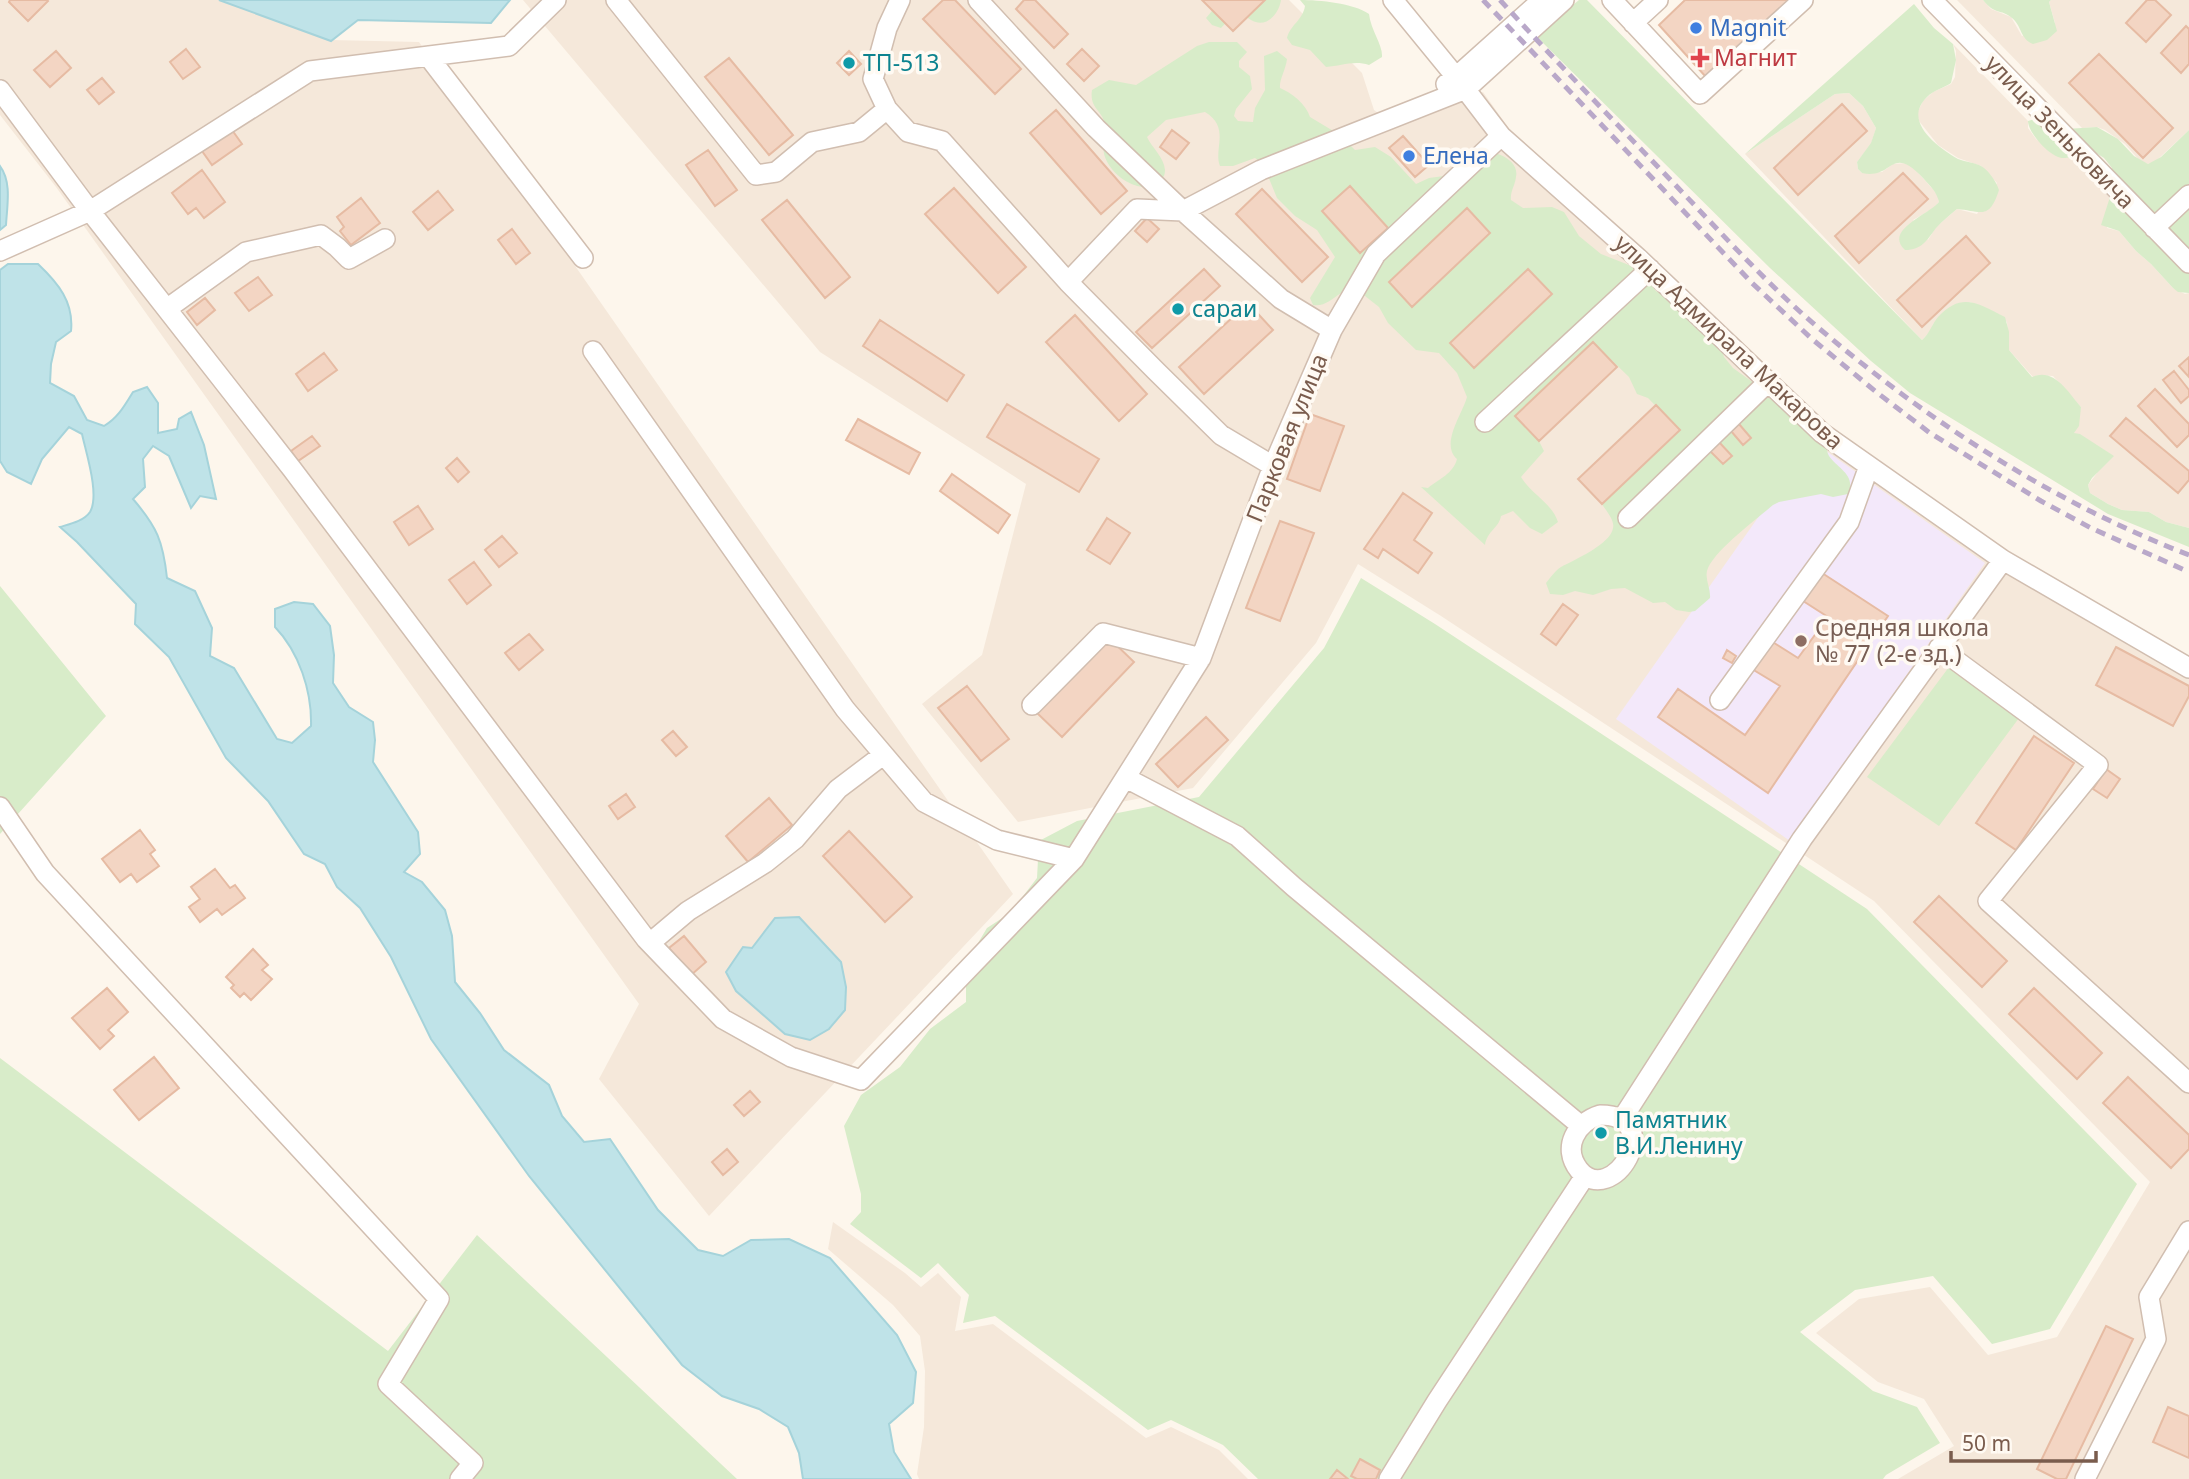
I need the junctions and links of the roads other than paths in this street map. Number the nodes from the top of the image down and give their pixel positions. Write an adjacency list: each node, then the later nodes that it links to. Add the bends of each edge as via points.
1 (556, 0): 13 (street, via 509,46)
2 (616, 0): 16 (street, via 756,175 776,172 812,142 859,132)
3 (900, 0): 16 (street, via 873,79)
4 (978, 0): 20 (street, via 1096,128)
5 (1393, 0): 14 (street, улица Адмирала Макарова)
6 (1542, 0): 14 (street)
7 (1563, 0): 14 (street)
8 (1612, 0): 12 (street)
9 (1658, 0): 12 (street)
10 (1803, 0): 12 (street, via 1700,94)
11 (1932, 0): 21 (street, улица Зеньковича)
12 (1633, 23)
13 (428, 57): 19 (street, via 310,71); 24 (street)
14 (1461, 83): 17 (street, улица Адмирала Макарова); 20 (street, via 1392,119 1261,170)
15 (0, 90): 19 (street)
16 (887, 109): 27 (street, via 908,132 942,141)
17 (1501, 136): 26 (street, улица Адмирала Макарова); 29 (street, Парковая улица, via 1376,254)
18 (2189, 195): 21 (street)
19 (90, 211): 23 (street); 28 (street)
20 (1183, 211): 27 (street, via 1138,209); 29 (street, via 1281,299)
21 (2154, 228): 25 (street, улица Зеньковича)
22 (385, 239): 28 (street, via 349,260 321,234 246,252)
23 (0, 251)
24 (583, 258)
25 (2189, 263)
26 (1650, 270): 31 (street, улица Адмирала Макарова); 32 (street)
27 (1068, 282): 33 (street, via 1221,435)
28 (167, 308): 46 (street)
29 (1332, 330): 33 (street, Парковая улица)
30 (593, 351): 42 (street, via 845,709)
31 (1768, 382): 34 (street, улица Адмирала Макарова, via 1822,433); 35 (street)
32 (1485, 422)
33 (1273, 466): 38 (street, Парковая улица)
34 (1869, 466): 36 (street, улица Адмирала Макарова); 40 (street, via 1849,522)
35 (1628, 518)
36 (2003, 560): 37 (street); 39 (street, улица Адмирала Макарова)
37 (1939, 648): 47 (street, via 2098,765 1987,901); 48 (street, via 1802,839)
38 (1201, 658): 41 (street, via 1103,633); 43 (street, Парковая улица)
39 (2189, 668)
40 (1720, 700)
41 (1032, 705)
42 (883, 755): 45 (street, via 924,802 997,840); 46 (street, via 838,789 795,839 688,911)
43 (1126, 778): 45 (street, Парковая улица); 49 (street, via 1237,836)
44 (0, 807): 52 (street, via 46,873 439,1299 388,1384 473,1464)
45 (1074, 859): 46 (street, Парковая улица, via 861,1080 791,1058 723,1019)
46 (650, 943)
47 (2189, 1083)
48 (1622, 1119): 49 (street, via 1600,1115); 50 (street, via 1632,1140 1627,1163 1608,1177)
49 (1580, 1125): 50 (street, via 1571,1146 1572,1157)
50 (1585, 1176): 53 (street)
51 (2189, 1231): 54 (street, via 2149,1297 2156,1339)
52 (460, 1479)
53 (1389, 1479)
54 (2085, 1479)

